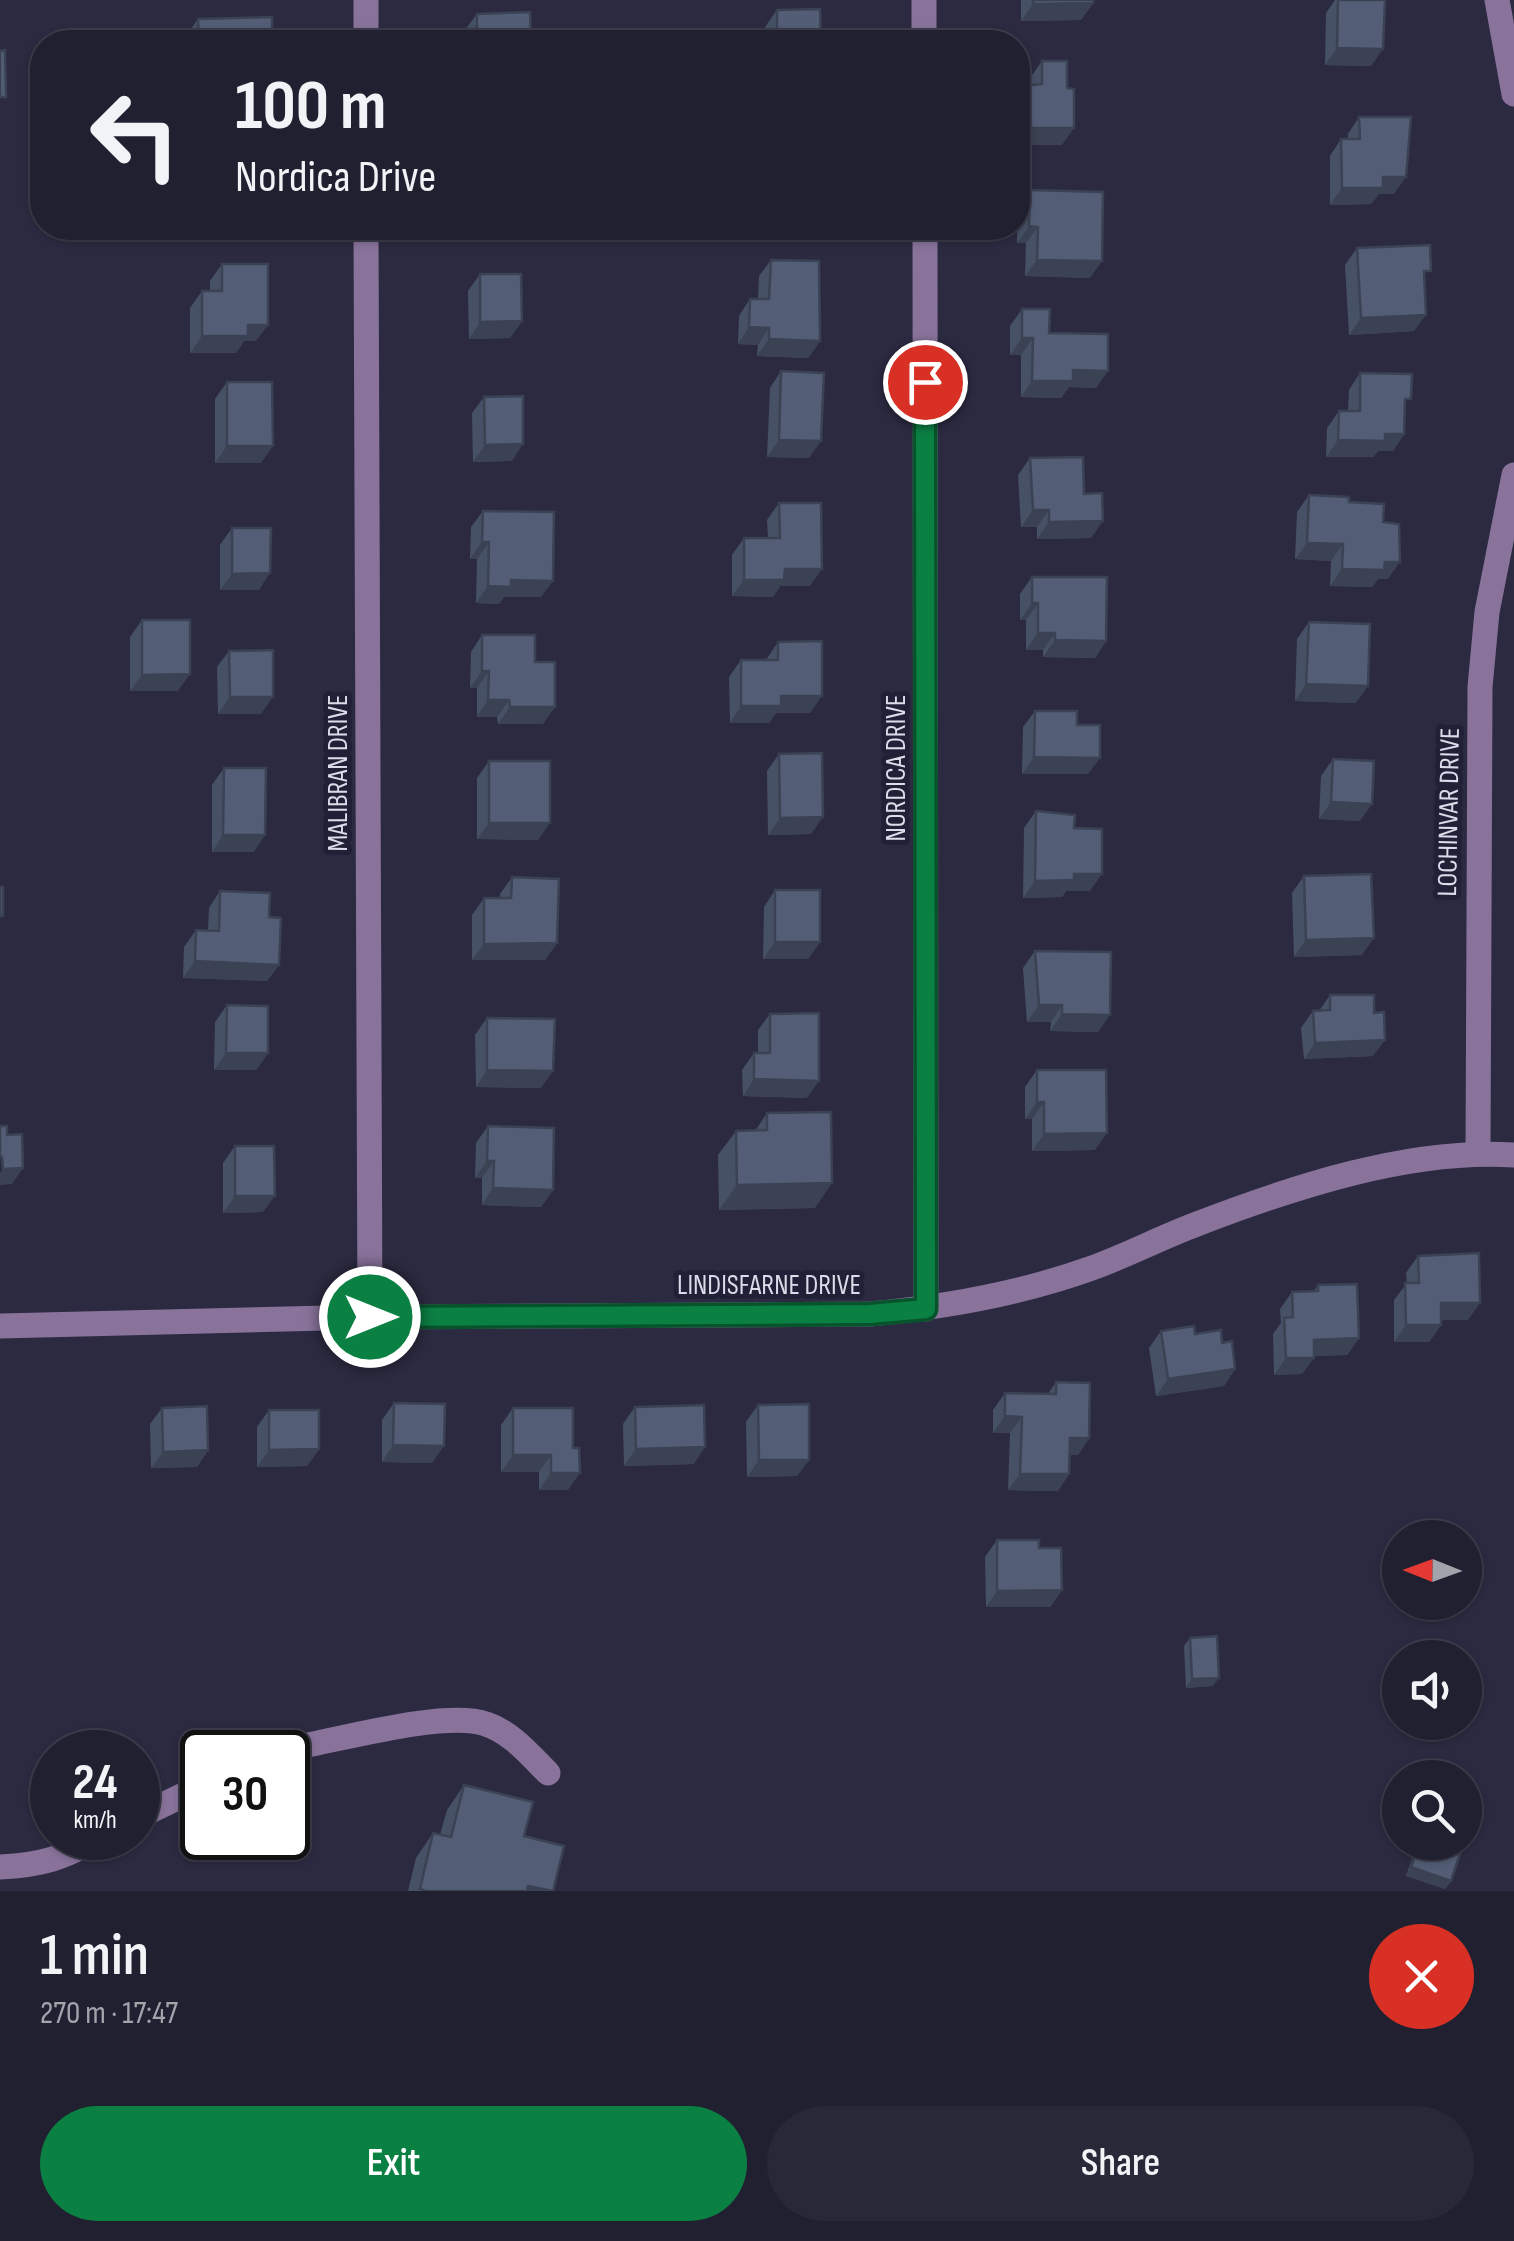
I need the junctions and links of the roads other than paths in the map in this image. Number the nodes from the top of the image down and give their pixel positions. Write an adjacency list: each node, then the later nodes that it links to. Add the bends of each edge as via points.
1 (366, 0): 4 (street)
2 (924, 0): 5 (street)
3 (1496, 0): 6 (street)
4 (366, 30)
5 (924, 30)
6 (1514, 94)
7 (366, 240): 13 (street, MALIBRAN DRIVE)
8 (925, 240): 12 (street, NORDICA DRIVE)
9 (1514, 475): 10 (street, LOCHINVAR DRIVE, via 1486,612 1480,686)
10 (1478, 1152): 11 (street, LINDISFARNE DRIVE); 12 (street, LINDISFARNE DRIVE, via 1285,1194 1095,1267)
11 (1514, 1155)
12 (926, 1309): 13 (street, LINDISFARNE DRIVE)
13 (370, 1317): 14 (street, LINDISFARNE DRIVE)
14 (0, 1326)
15 (310, 1745): 16 (street, via 442,1721 485,1724 522,1746)
16 (548, 1773)
17 (56, 1860): 18 (street)
18 (0, 1867)

